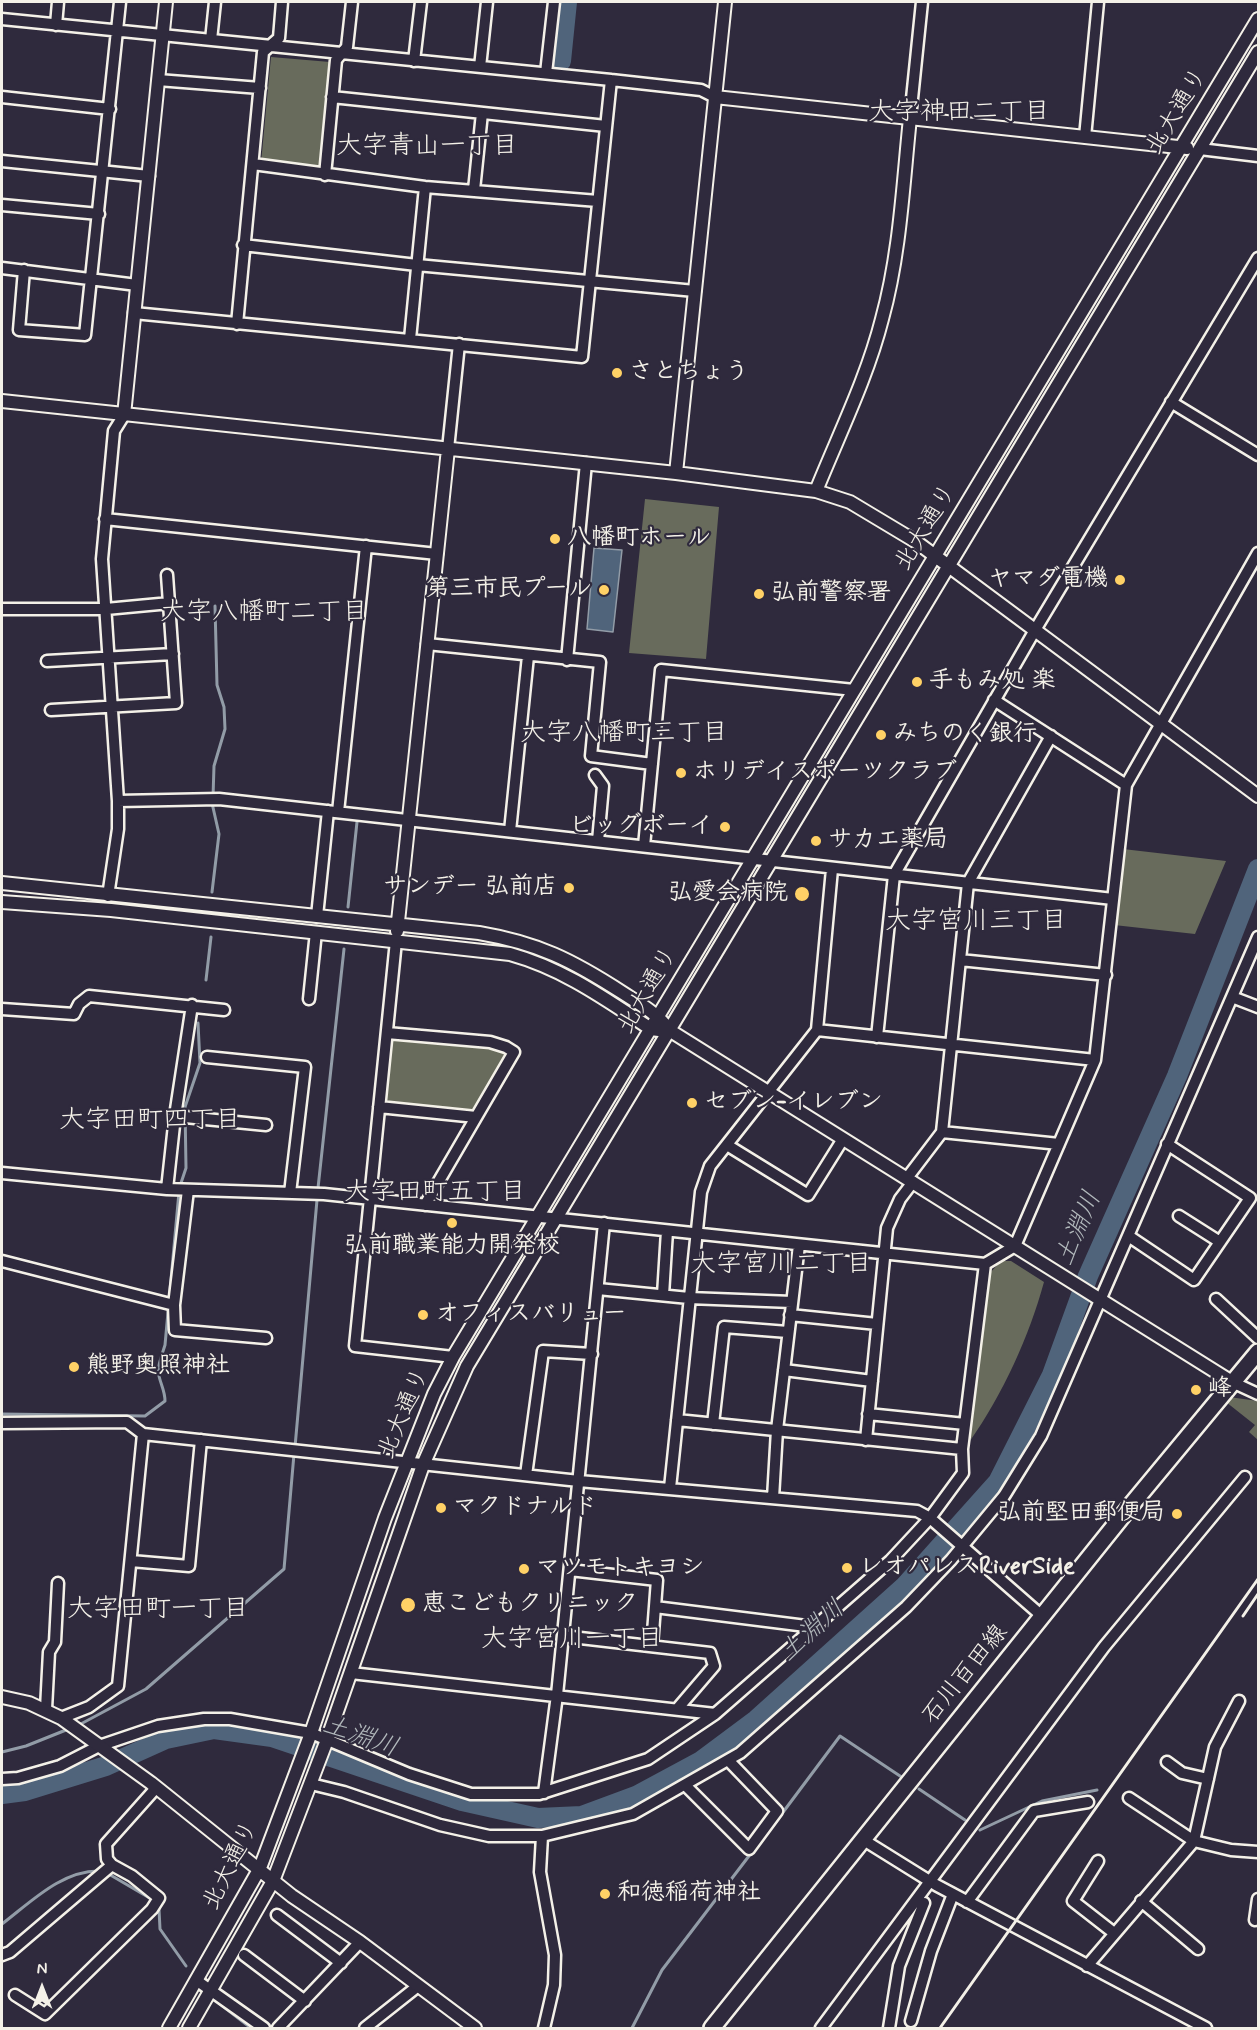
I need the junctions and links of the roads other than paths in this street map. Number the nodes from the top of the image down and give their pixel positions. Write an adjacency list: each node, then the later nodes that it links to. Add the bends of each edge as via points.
1 (58, 2): 15 (street)
2 (120, 2): 16 (street)
3 (166, 2): 17 (street)
4 (215, 2): 18 (street)
5 (282, 2): 19 (street, via 279,38)
6 (352, 2): 21 (street, via 347,47)
7 (421, 2): 22 (street)
8 (487, 2): 23 (street)
9 (554, 2): 24 (street)
10 (725, 2): 30 (street)
11 (922, 2): 33 (street)
12 (1098, 2): 35 (street)
13 (2, 19): 15 (street)
14 (1258, 19): 36 (street, 北大通り)
15 (56, 24): 16 (street)
16 (118, 31): 17 (street); 31 (street)
17 (163, 35): 18 (street); 25 (street)
18 (211, 40): 19 (street)
19 (270, 46): 21 (street); 27 (street, via 263,52)
20 (1258, 52): 37 (street, 北大通り)
21 (342, 54): 22 (street); 29 (street, via 336,60)
22 (414, 61): 23 (street)
23 (480, 67): 24 (street)
24 (546, 73): 26 (street)
25 (158, 80): 27 (street); 43 (street)
26 (611, 80): 30 (street, via 701,90); 34 (street)
27 (260, 88): 40 (street)
28 (2, 97): 31 (street)
29 (333, 97): 32 (street); 42 (street)
30 (715, 97): 33 (street); 57 (street)
31 (110, 109): 41 (street)
32 (482, 113): 34 (street); 45 (street)
33 (910, 118): 35 (street); 69 (street, via 897,248 882,319)
34 (606, 126): 46 (street)
35 (1084, 137): 36 (street)
36 (1181, 147): 37 (street); 74 (street, 北大通り)
37 (1200, 149): 38 (street); 75 (street, 北大通り)
38 (1258, 156)
39 (2, 161): 41 (street)
40 (253, 164): 42 (street); 49 (street)
41 (104, 171): 43 (street); 48 (street)
42 (325, 175): 44 (street)
43 (149, 176): 56 (street)
44 (424, 187): 45 (street); 51 (street)
45 (474, 190): 46 (street)
46 (598, 201): 55 (street)
47 (2, 205): 48 (street)
48 (99, 214): 54 (street)
49 (243, 245): 51 (street); 59 (street)
50 (1258, 258): 63 (street)
51 (417, 266): 55 (street); 60 (street)
52 (2, 268): 53 (street)
53 (24, 270): 54 (street); 54 (street, via 19,330 85,335)
54 (93, 278): 56 (street)
55 (591, 280): 57 (street); 61 (street, via 582,357)
56 (137, 285): 58 (street)
57 (695, 291): 68 (street)
58 (134, 313): 59 (street); 64 (street)
59 (237, 324): 60 (street)
60 (410, 339): 61 (street)
61 (459, 344): 65 (street)
62 (2, 401): 64 (street)
63 (1171, 402): 66 (street); 80 (street)
64 (124, 415): 65 (street); 70 (street, via 114,431)
65 (448, 449): 67 (street); 73 (street)
66 (1258, 454)
67 (586, 463): 68 (street); 85 (street)
68 (676, 473): 69 (street)
69 (816, 491): 74 (street, via 850,502 884,520)
70 (105, 519): 71 (street); 79 (street, via 102,559)
71 (366, 546): 73 (street); 98 (street)
72 (1258, 553): 91 (street)
73 (437, 554): 81 (street)
74 (934, 557): 75 (street); 87 (street, 北大通り)
75 (948, 567): 80 (street); 104 (street, 北大通り)
76 (168, 575): 77 (street)
77 (170, 603): 79 (street); 82 (street)
78 (2, 609): 79 (street)
79 (106, 609): 84 (street)
80 (1035, 630): 88 (street); 91 (street)
81 (428, 644): 83 (street); 99 (street)
82 (173, 654): 84 (street); 89 (street, via 176,703)
83 (528, 656): 85 (street); 100 (street)
84 (109, 658): 86 (street); 89 (street)
85 (567, 660): 93 (street, via 600,662 591,756)
86 (46, 661)
87 (854, 690): 93 (street, via 661,670); 103 (street, 北大通り)
88 (994, 700): 92 (street); 106 (street)
89 (112, 707): 90 (street); 97 (street)
90 (51, 710)
91 (1159, 722): 95 (street); 96 (street)
92 (1051, 736): 95 (street); 108 (street)
93 (652, 764): 102 (street)
94 (596, 775): 101 (street, via 603,786)
95 (1126, 785): 110 (street)
96 (1258, 796)
97 (118, 801): 98 (street, via 219,798); 109 (street, via 118,830)
98 (333, 811): 99 (street); 112 (street)
99 (409, 820): 100 (street); 113 (street)
100 (510, 831): 101 (street)
101 (598, 841): 102 (street)
102 (644, 846): 103 (street)
103 (751, 860): 104 (street); 125 (street, 北大通り)
104 (770, 862): 105 (street); 127 (street, 北大通り)
105 (832, 868): 106 (street); 128 (street)
106 (894, 875): 108 (street); 130 (street)
107 (2, 883): 109 (street)
108 (968, 883): 110 (street); 117 (street)
109 (108, 896): 112 (street)
110 (1113, 899): 118 (street)
111 (2, 902): 114 (street)
112 (317, 916): 113 (street)
113 (398, 924): 116 (street); 125 (street, via 512,939 549,950)
114 (316, 932): 116 (street); 120 (street)
115 (1258, 937): 119 (street)
116 (396, 941): 126 (street, via 478,948 533,960 584,984); 129 (street)
117 (960, 960): 118 (street); 131 (street)
118 (1106, 975): 133 (street)
119 (1232, 996): 122 (street); 142 (street)
120 (309, 999)
121 (192, 1005): 123 (street, via 89,996 74,1014); 124 (street); 136 (street)
122 (1258, 1007)
123 (2, 1008)
124 (224, 1010)
125 (659, 1016): 126 (street, 北大通り); 127 (street)
126 (651, 1029): 127 (street); 151 (street, 北大通り)
127 (669, 1030): 134 (street); 152 (street, 北大通り)
128 (817, 1030): 130 (street); 134 (street)
129 (387, 1033): 135 (street); 137 (street, via 490,1042 514,1052)
130 (877, 1036): 131 (street)
131 (952, 1044): 133 (street); 139 (street)
132 (207, 1058): 147 (street, via 305,1067)
133 (1095, 1060): 141 (street)
134 (769, 1092): 140 (street); 143 (street)
135 (379, 1107): 137 (street); 148 (street)
136 (175, 1116): 138 (street); 146 (street)
137 (476, 1117): 149 (street)
138 (266, 1125)
139 (942, 1132): 141 (street); 145 (street)
140 (843, 1138): 143 (street, via 808,1195); 145 (street)
141 (1059, 1144): 159 (street)
142 (1167, 1144): 156 (street); 157 (street, via 1250,1198)
143 (727, 1145): 155 (street, via 710,1166 701,1192)
144 (2, 1173): 146 (street)
145 (910, 1180): 159 (street); 160 (street, via 890,1217)
146 (179, 1189): 147 (street); 169 (street)
147 (290, 1193): 148 (street)
148 (370, 1199): 149 (street); 177 (street, via 355,1346)
149 (425, 1205): 151 (street)
150 (1179, 1216): 157 (street)
151 (537, 1217): 152 (street); 177 (street, 北大通り)
152 (555, 1218): 153 (street); 193 (street, 北大通り, via 467,1366)
153 (604, 1223): 154 (street); 163 (street)
154 (667, 1231): 155 (street); 164 (street)
155 (696, 1234): 158 (street); 165 (street)
156 (1130, 1238): 157 (street, via 1194,1280); 166 (street)
157 (1220, 1242)
158 (799, 1245): 160 (street); 168 (street)
159 (1015, 1246): 162 (street); 166 (street)
160 (884, 1254): 162 (street); 171 (street)
161 (2, 1261): 169 (street)
162 (985, 1264): 186 (street)
163 (598, 1289): 164 (street); 176 (street)
164 (663, 1295): 165 (street)
165 (689, 1298): 168 (street); 183 (street)
166 (1100, 1299): 180 (street); 200 (street, via 1041,1436 1005,1496)
167 (1216, 1299): 174 (street)
168 (792, 1302): 170 (street)
169 (169, 1305): 173 (street, via 175,1330)
170 (790, 1315): 171 (street); 172 (street)
171 (877, 1324): 179 (street)
172 (788, 1332): 178 (street); 185 (street, via 724,1327)
173 (266, 1338)
174 (1258, 1338)
175 (1258, 1352): 180 (main road, 石川百田線)
176 (592, 1354): 194 (street, via 543,1351); 196 (street)
177 (453, 1358): 192 (street, 北大通り)
178 (784, 1370): 179 (street); 187 (street)
179 (872, 1381): 182 (street)
180 (1232, 1382): 181 (street); 205 (main road, 石川百田線)
181 (1258, 1394)
182 (868, 1414): 186 (street); 190 (street)
183 (677, 1420): 185 (street); 197 (street)
184 (2, 1423): 188 (street, via 127,1422)
185 (713, 1424): 187 (street)
186 (965, 1424): 191 (street)
187 (777, 1430): 190 (street); 198 (street)
188 (143, 1434): 189 (street); 201 (street)
189 (201, 1440): 192 (street); 201 (street, via 189,1566)
190 (866, 1440): 191 (street)
191 (962, 1449): 199 (street, via 963,1473)
192 (407, 1462): 193 (street); 217 (street, 北大通り)
193 (423, 1465): 194 (street); 209 (street, 北大通り)
194 (526, 1476): 196 (street)
195 (1245, 1477): 238 (street, via 1104,1647)
196 (579, 1481): 197 (street); 202 (street)
197 (670, 1488): 198 (street)
198 (773, 1498): 199 (street, via 917,1511)
199 (932, 1519): 200 (street); 206 (street)
200 (961, 1544): 205 (street); 220 (street, via 888,1623)
201 (131, 1561): 216 (street, via 118,1686)
202 (570, 1570): 204 (street, via 657,1580); 207 (street)
203 (58, 1583): 214 (street)
204 (655, 1607): 206 (street); 208 (street)
205 (1042, 1616): 231 (main road, 石川百田線)
206 (814, 1627): 215 (street)
207 (563, 1636): 208 (street); 210 (street)
208 (652, 1646): 213 (street, via 710,1653 714,1666)
209 (351, 1673): 210 (street); 218 (street, 北大通り)
210 (557, 1695): 213 (street); 227 (street)
211 (2, 1697): 214 (street)
212 (1239, 1701): 223 (street, via 1215,1747)
213 (678, 1708): 215 (street)
214 (46, 1709): 216 (street)
215 (715, 1714): 227 (street, via 648,1759)
216 (66, 1721): 219 (street)
217 (310, 1735): 218 (street); 219 (street, via 230,1719 204,1719 158,1725); 235 (street, 北大通り)
218 (326, 1742): 224 (street, 北大通り); 227 (street, via 471,1794)
219 (101, 1748): 222 (street, via 60,1766); 226 (street)
220 (728, 1760): 225 (street); 225 (street, via 777,1811 749,1849)
221 (1167, 1762): 223 (street, via 1182,1773)
222 (2, 1779)
223 (1208, 1779): 232 (street)
224 (312, 1781): 230 (street, via 450,1827 489,1836); 237 (street, 北大通り)
225 (687, 1786): 230 (street, via 633,1814)
226 (156, 1788): 235 (street); 236 (street, via 106,1844)
227 (544, 1793)
228 (1129, 1798): 232 (street)
229 (1088, 1802): 242 (street, via 1034,1811)
230 (542, 1836): 264 (street, via 540,1872 555,1955 554,1985)
231 (862, 1839): 238 (street); 265 (main road, 石川百田線)
232 (1194, 1841): 233 (street); 241 (street)
233 (1258, 1852)
234 (1098, 1862): 245 (street, via 1073,1901)
235 (260, 1868): 237 (street); 252 (street, 北大通り)
236 (107, 1870): 248 (street); 255 (street, via 132,1876 159,1898 152,1909 45,2014)
237 (273, 1881): 246 (street); 254 (street, 北大通り)
238 (934, 1884): 239 (street); 266 (street); 267 (street, via 919,1910 899,1966)
239 (953, 1894): 242 (street); 257 (street)
240 (1258, 1899): 244 (street)
241 (1141, 1901): 245 (street); 247 (street)
242 (967, 1902): 251 (street)
243 (277, 1915): 250 (street)
244 (1255, 1920)
245 (1114, 1933): 251 (street)
246 (360, 1942): 250 (street); 253 (street)
247 (1198, 1949)
248 (2, 1955)
249 (244, 1955): 256 (street)
250 (341, 1963): 256 (street)
251 (1087, 1966): 268 (street)
252 (196, 1980): 254 (street); 258 (street, 北大通り)
253 (418, 1986): 262 (street); 263 (street)
254 (210, 1990): 259 (street, 北大通り); 260 (street)
255 (15, 1995)
256 (305, 2001): 261 (street)
257 (911, 2021)
258 (169, 2028)
259 (189, 2028)
260 (264, 2028)
261 (278, 2028)
262 (365, 2028)
263 (475, 2028)
264 (544, 2028)
265 (712, 2028)
266 (820, 2028)
267 (889, 2028)
268 (1206, 2028)

